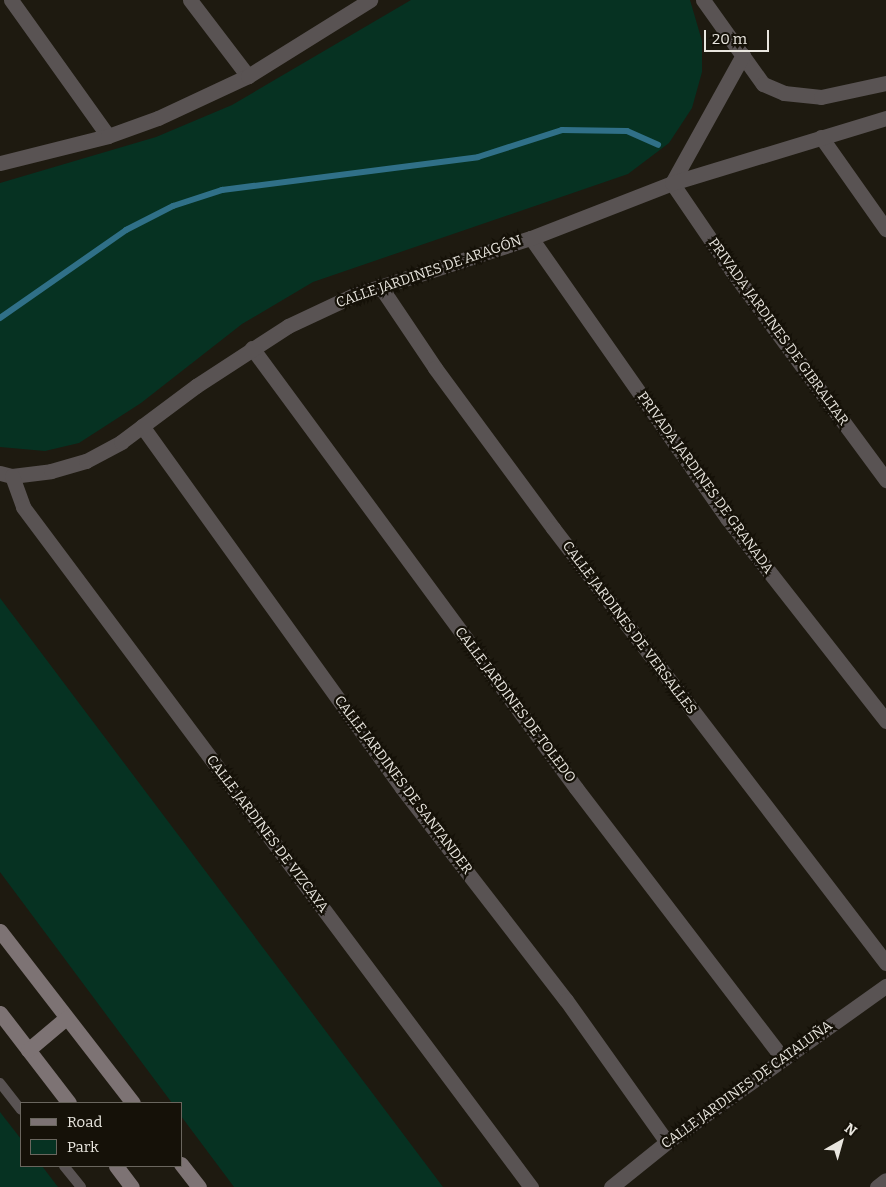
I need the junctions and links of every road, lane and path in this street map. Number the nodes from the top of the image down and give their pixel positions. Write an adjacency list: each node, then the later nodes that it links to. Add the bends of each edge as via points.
1 (11, 0): 9 (street)
2 (190, 0): 6 (street)
3 (703, 0): 5 (street)
4 (361, 2): 6 (street)
5 (743, 55): 7 (street, via 763,84 784,93 821,96); 12 (street)
6 (248, 76): 9 (street, via 158,118)
7 (886, 83)
8 (886, 118): 10 (street, CALLE JARDINES DE ARAGÓN)
9 (108, 136): 11 (street)
10 (821, 137): 12 (street, CALLE JARDINES DE ARAGÓN); 13 (street)
11 (0, 163)
12 (672, 183): 14 (street, CALLE JARDINES DE ARAGÓN); 19 (street, PRIVADA JARDINES DE GIBRALTAR, via 738,279)
13 (886, 229)
14 (531, 238): 15 (street, CALLE JARDINES DE ARAGÓN); 20 (street, PRIVADA JARDINES DE GRANADA, via 727,518)
15 (380, 286): 16 (street, CALLE JARDINES DE ARAGÓN, via 288,326); 22 (street, CALLE JARDINES DE VERSALLES, via 435,368 553,528)
16 (252, 348): 17 (street, CALLE JARDINES DE ARAGÓN); 27 (street, CALLE JARDINES DE TOLEDO, via 576,788)
17 (142, 426): 18 (street, CALLE JARDINES DE ARAGÓN, via 86,462); 32 (street, CALLE JARDINES DE SANTANDER, via 402,788 566,1000)
18 (6, 474): 40 (street, CALLE JARDINES DE VIZCAYA, via 23,507)
19 (886, 480)
20 (886, 722)
21 (0, 931): 25 (main road)
22 (886, 963)
23 (886, 986): 27 (street, CALLE JARDINES DE CATALUÑA)
24 (0, 1013): 26 (main road)
25 (66, 1018): 26 (main road); 30 (main road)
26 (28, 1050): 29 (main road)
27 (783, 1059): 32 (street, CALLE JARDINES DE CATALUÑA)
28 (0, 1082): 31 (lane)
29 (68, 1102)
30 (132, 1102)
31 (20, 1109)
32 (667, 1142): 41 (street, CALLE JARDINES DE CATALUÑA)
33 (182, 1165): 39 (main road)
34 (65, 1167): 37 (lane)
35 (117, 1167): 38 (main road)
36 (886, 1180): 42 (street)
37 (80, 1187)
38 (132, 1187)
39 (199, 1187)
40 (530, 1187)
41 (611, 1187)
42 (877, 1187)

